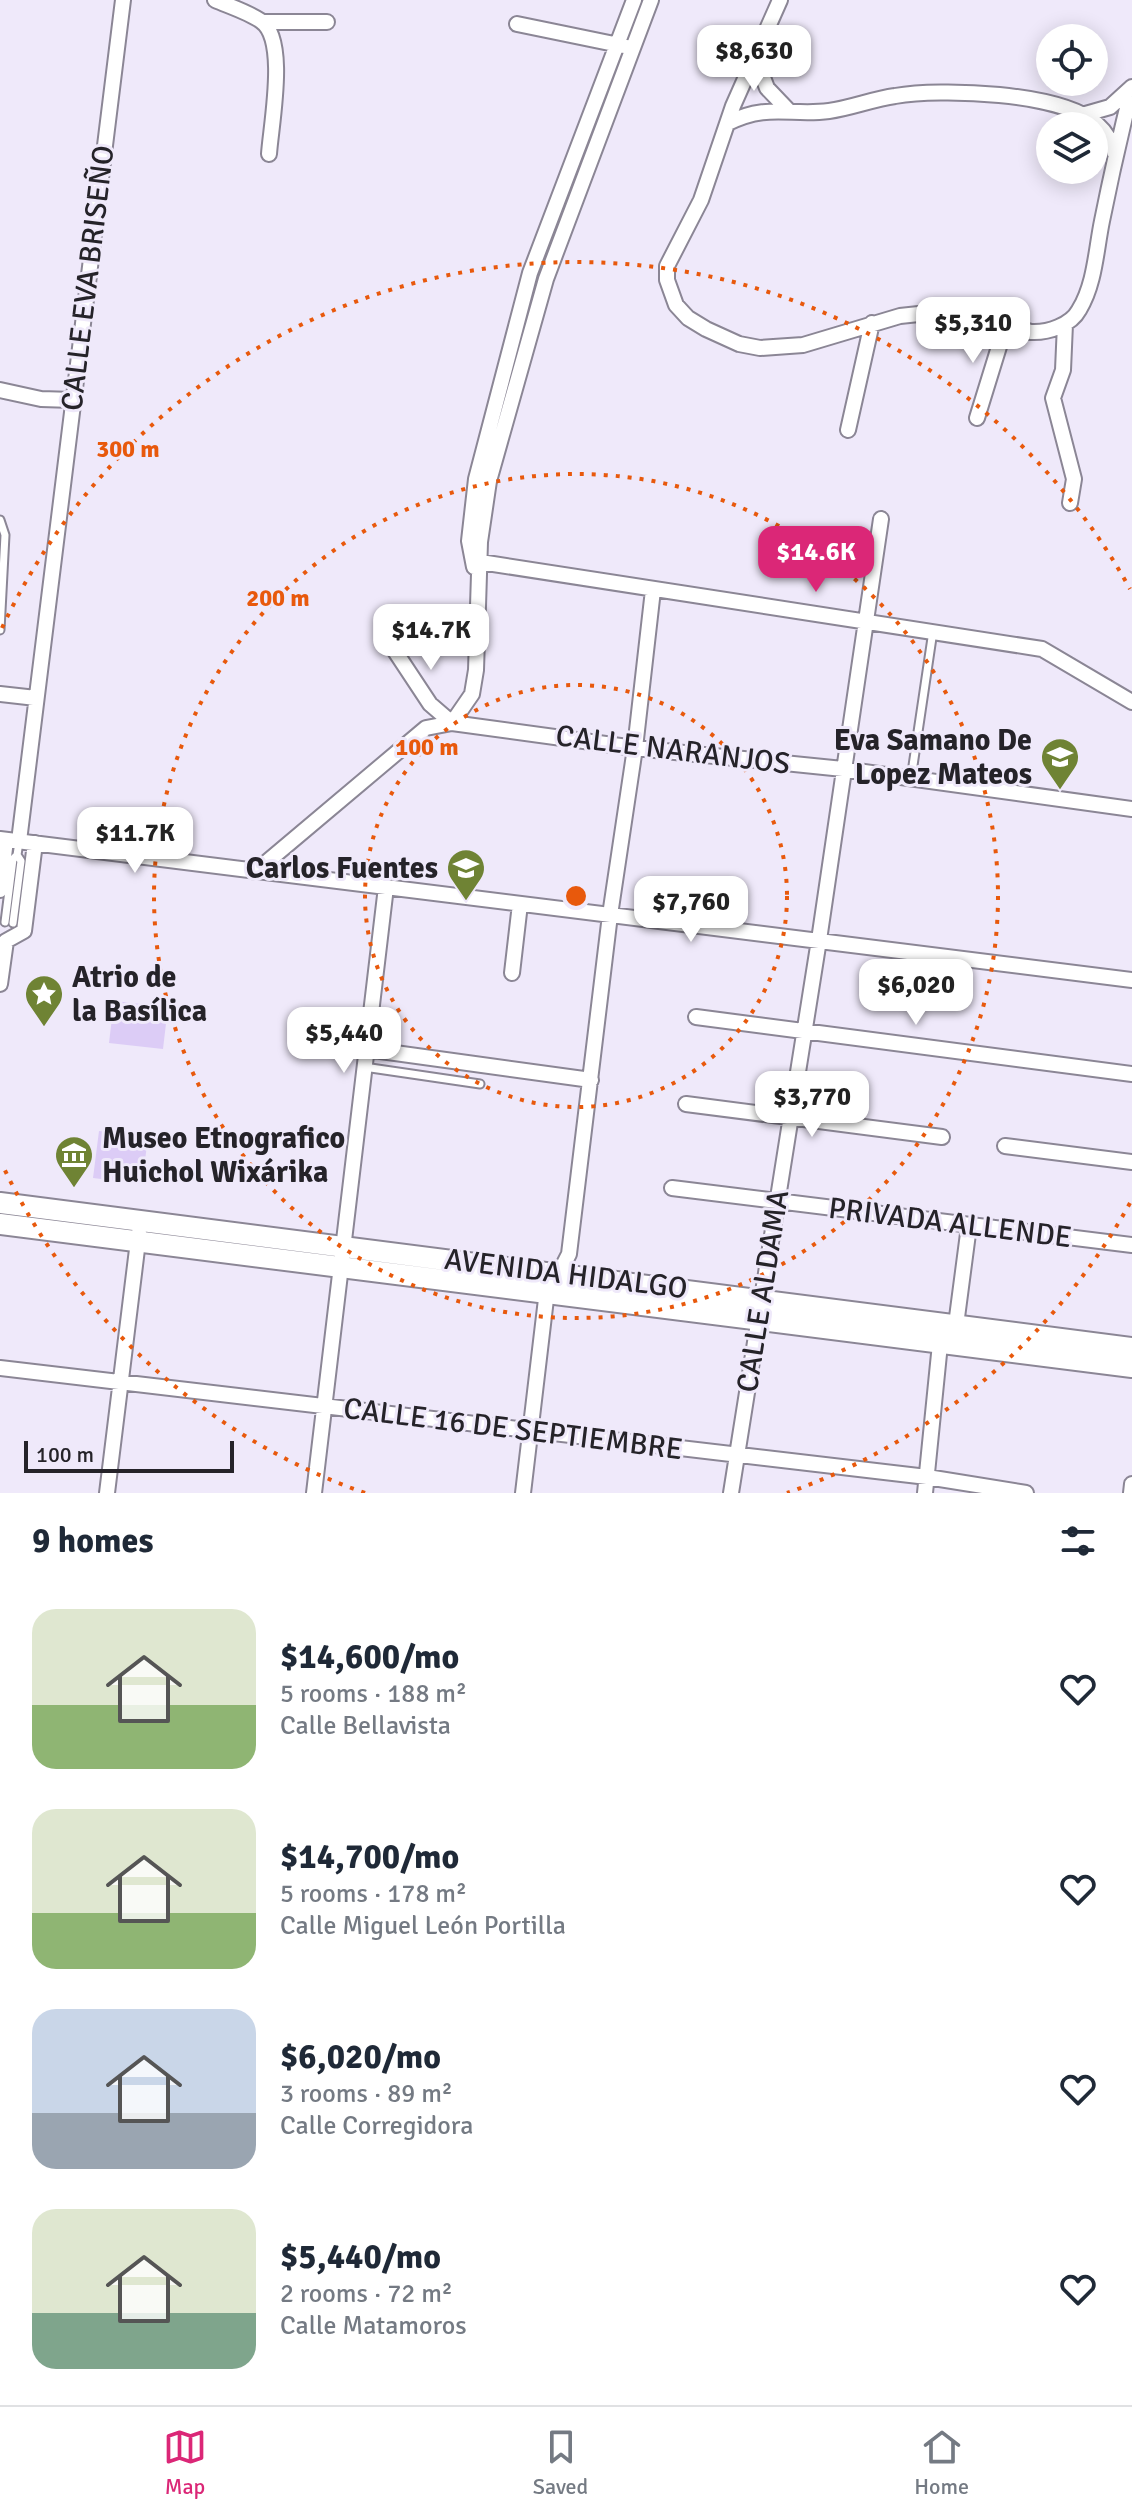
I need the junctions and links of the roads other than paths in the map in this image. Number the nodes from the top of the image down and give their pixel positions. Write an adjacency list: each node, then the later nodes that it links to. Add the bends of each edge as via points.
1 (123, 0): 26 (street, CALLE EVA BRISEÑO)
2 (215, 0): 6 (street)
3 (634, 0): 9 (street)
4 (651, 0): 10 (street)
5 (780, 0): 11 (street)
6 (263, 22): 7 (street); 18 (street, via 274,41 276,61)
7 (327, 22)
8 (517, 24): 9 (street)
9 (617, 44): 10 (street); 20 (street)
10 (633, 48): 21 (street)
11 (756, 59): 13 (street, via 767,88); 16 (street)
12 (1132, 88): 15 (street, via 1110,107); 19 (street)
13 (789, 110): 14 (street, via 831,111 930,91 1006,95); 16 (street, via 756,112)
14 (1071, 112)
15 (1092, 112)
16 (728, 123): 22 (street, via 701,200 667,266 676,305 706,329 760,348 803,345)
17 (1108, 140): 19 (street)
18 (269, 154)
19 (1115, 155): 24 (street, via 1089,283 1078,313)
20 (530, 273): 21 (street); 32 (street, via 476,479 469,541)
21 (546, 279): 32 (street, via 489,481)
22 (872, 323): 23 (street, via 928,313); 28 (street)
23 (1006, 324): 24 (street, via 1041,332); 27 (street)
24 (1065, 324): 29 (street, via 1063,370 1053,398 1074,479)
25 (0, 390): 26 (street)
26 (73, 400): 39 (street, CALLE EVA BRISEÑO)
27 (977, 418)
28 (848, 430)
29 (1070, 503)
30 (881, 519): 34 (street, CALLE ALDAMA)
31 (0, 520): 35 (lane, via 5,535)
32 (476, 562): 33 (street); 41 (street, via 476,670 472,694)
33 (653, 590): 34 (street); 42 (street)
34 (866, 621): 36 (street); 43 (street, CALLE ALDAMA)
35 (0, 630)
36 (933, 631): 40 (street, via 1042,649); 44 (lane)
37 (389, 642): 41 (street, via 430,704)
38 (0, 694): 39 (street)
39 (36, 698): 47 (street, CALLE EVA BRISEÑO)
40 (1132, 702)
41 (452, 723): 42 (street, CALLE NARANJOS); 48 (street, via 426,728)
42 (635, 748): 43 (street, CALLE NARANJOS); 52 (street)
43 (843, 769): 44 (street, CALLE NARANJOS); 54 (street, CALLE ALDAMA)
44 (911, 779): 45 (street, CALLE NARANJOS)
45 (1132, 809)
46 (35, 843): 47 (street); 48 (street); 53 (street, via 24,931)
47 (11, 844): 50 (street, CALLE EVA BRISEÑO); 53 (lane)
48 (255, 872): 49 (street)
49 (386, 887): 51 (street); 60 (street)
50 (0, 890)
51 (520, 904): 52 (street); 55 (street)
52 (610, 915): 54 (street); 63 (street)
53 (6, 930): 57 (street)
54 (819, 940): 56 (street); 59 (street, CALLE ALDAMA)
55 (512, 973)
56 (1132, 980)
57 (0, 984)
58 (696, 1017): 59 (street)
59 (803, 1031): 62 (street); 66 (street, CALLE ALDAMA)
60 (366, 1049): 61 (street); 63 (street)
61 (364, 1067): 64 (lane); 77 (street)
62 (1132, 1074)
63 (591, 1080): 80 (street, via 569,1254)
64 (480, 1084)
65 (686, 1104): 66 (street)
66 (790, 1118): 67 (street); 71 (street, CALLE ALDAMA)
67 (942, 1137)
68 (1005, 1146): 69 (street)
69 (1132, 1162)
70 (672, 1188): 71 (street, PRIVADA ALLENDE)
71 (778, 1201): 75 (street, PRIVADA ALLENDE); 82 (street, CALLE ALDAMA)
72 (0, 1203): 73 (main road, AVENIDA HIDALGO)
73 (141, 1220): 76 (street); 77 (main road, AVENIDA HIDALGO)
74 (0, 1224): 76 (main road, AVENIDA HIDALGO)
75 (969, 1226): 78 (street, PRIVADA ALLENDE); 83 (street)
76 (138, 1242): 79 (main road, AVENIDA HIDALGO); 87 (street)
77 (343, 1245): 79 (street); 80 (main road, AVENIDA HIDALGO)
78 (1132, 1245)
79 (340, 1267): 81 (main road, AVENIDA HIDALGO); 88 (street)
80 (560, 1273): 81 (street); 82 (main road, AVENIDA HIDALGO)
81 (549, 1292): 82 (main road, AVENIDA HIDALGO); 89 (street)
82 (760, 1308): 83 (main road, AVENIDA HIDALGO); 90 (street, CALLE ALDAMA)
83 (946, 1330): 84 (main road, AVENIDA HIDALGO); 85 (main road, AVENIDA HIDALGO); 91 (street)
84 (1132, 1348)
85 (1132, 1367)
86 (0, 1368): 87 (street, CALLE 16 DE SEPTIEMBRE)
87 (119, 1382): 88 (street, CALLE 16 DE SEPTIEMBRE); 93 (street)
88 (325, 1406): 89 (street, CALLE 16 DE SEPTIEMBRE); 94 (street)
89 (531, 1431): 90 (street, CALLE 16 DE SEPTIEMBRE); 95 (street)
90 (737, 1455): 91 (street, CALLE 16 DE SEPTIEMBRE); 96 (street, CALLE ALDAMA)
91 (927, 1477): 97 (street); 98 (street, CALLE 16 DE SEPTIEMBRE)
92 (1132, 1484): 99 (street)
93 (107, 1493)
94 (314, 1493)
95 (523, 1493)
96 (731, 1493)
97 (925, 1493)
98 (1026, 1493)
99 (1131, 1493)

